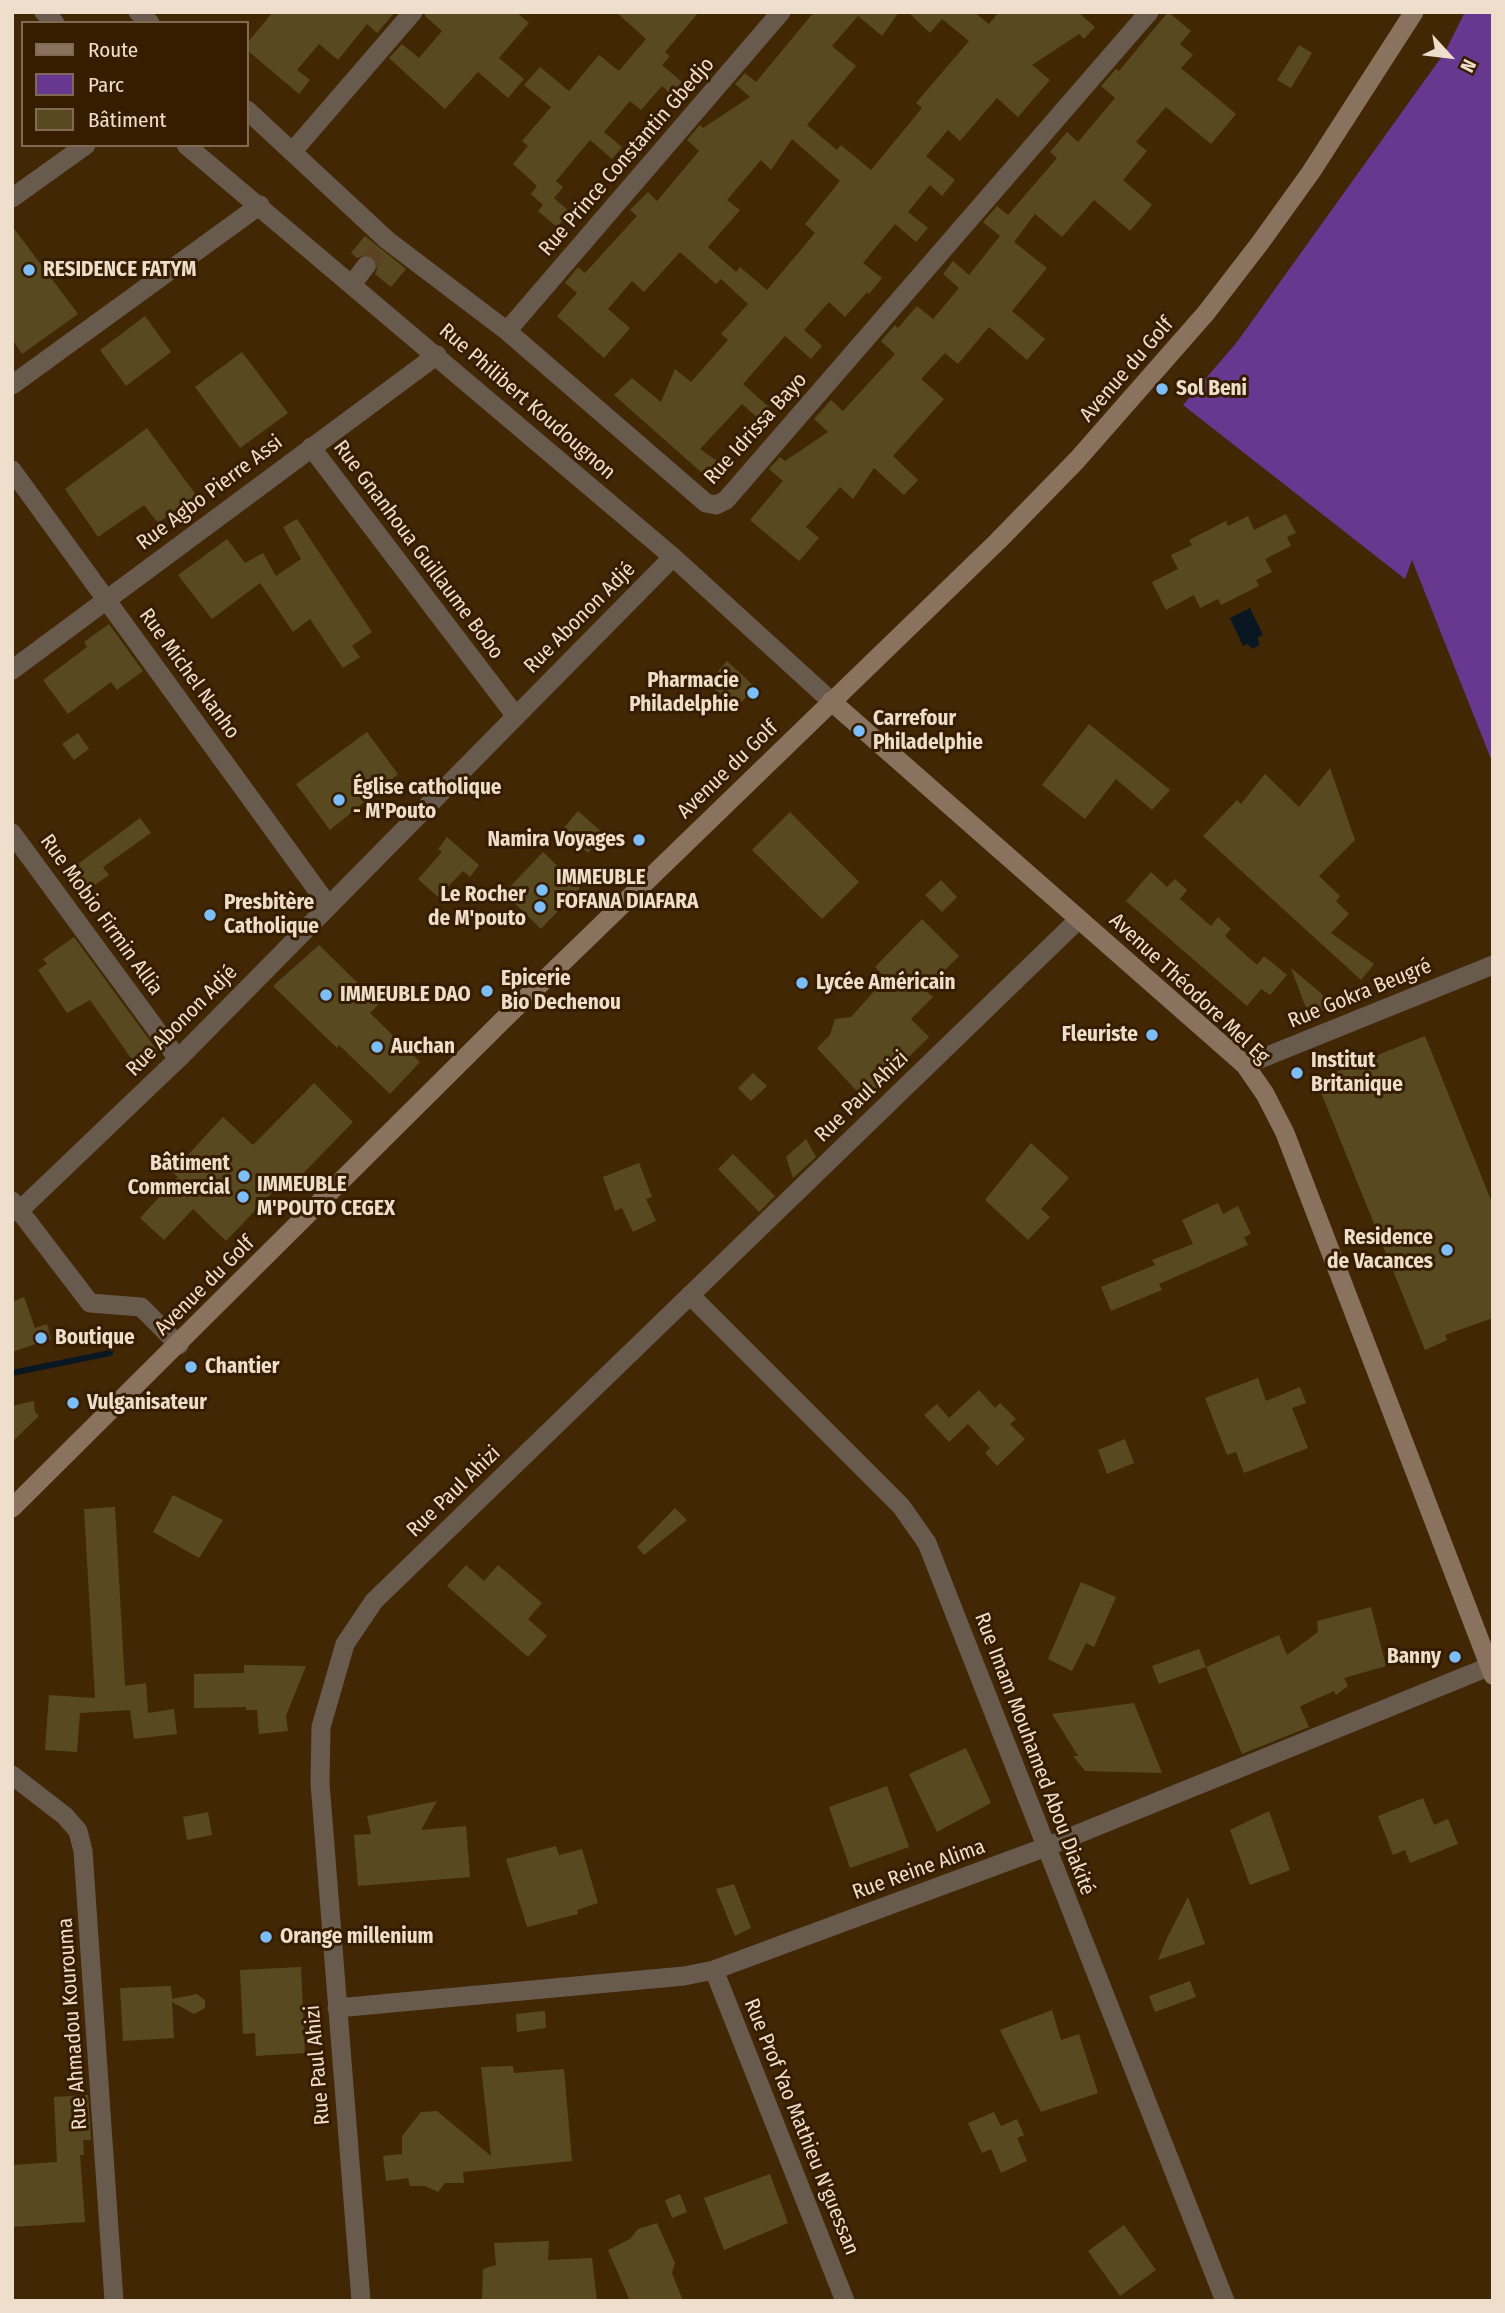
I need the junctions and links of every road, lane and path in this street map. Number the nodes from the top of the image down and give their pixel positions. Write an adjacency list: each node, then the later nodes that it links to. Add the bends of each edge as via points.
1 (413, 12): 8 (street)
2 (781, 12): 13 (street, Rue Prince Constantin Gbedjo)
3 (1150, 12): 13 (street, Rue Idrissa Bayo, via 721,503 706,503)
4 (1413, 12): 21 (main road, Avenue du Golf, via 1311,172 1206,313 1077,460)
5 (248, 111): 8 (street, Rue Idrissa Bayo)
6 (83, 147): 9 (street)
7 (188, 147): 10 (street, Rue Philibert Koudougnon)
8 (293, 151): 13 (street, Rue Idrissa Bayo, via 385,243)
9 (12, 198)
10 (260, 205): 12 (street, Rue Philibert Koudougnon); 15 (street)
11 (366, 267): 12 (street)
12 (353, 283): 14 (street, Rue Philibert Koudougnon)
13 (507, 331)
14 (437, 355): 16 (street, Rue Agbo Pierre Assi); 18 (street, Rue Philibert Koudougnon)
15 (12, 385)
16 (311, 447): 19 (street, Rue Agbo Pierre Assi); 22 (street, Rue Gnanhoua Guillaume Bobo)
17 (12, 470): 19 (street, Rue Michel Nanho)
18 (673, 557): 21 (street, Rue Philibert Koudougnon); 22 (street, Rue Abonon Adjé)
19 (107, 599): 20 (street, Rue Agbo Pierre Assi); 24 (street, Rue Michel Nanho)
20 (12, 670)
21 (831, 701): 25 (main road, Avenue Théodore Mel Eg); 31 (main road, Avenue du Golf, via 503,1020)
22 (515, 715): 24 (street, Rue Abonon Adjé)
23 (12, 833): 27 (street, Rue Mobio Firmin Allia)
24 (328, 905): 27 (street, Rue Abonon Adjé)
25 (1079, 919): 28 (main road, Avenue Théodore Mel Eg); 30 (street, Rue Paul Ahizi)
26 (1493, 965): 28 (street, Rue Gokra Beugré)
27 (178, 1059): 29 (street, Rue Abonon Adjé)
28 (1245, 1065): 33 (main road, Avenue Théodore Mel Eg, via 1277,1113)
29 (15, 1208): 31 (street, via 90,1303 141,1307)
30 (690, 1295): 35 (street, Rue Imam Mouhamed Abou Diakité, via 915,1523); 37 (street, Rue Paul Ahizi, via 374,1601 345,1644 321,1727 320,1783)
31 (179, 1345): 32 (main road, Avenue du Golf)
32 (12, 1508)
33 (1492, 1669): 35 (street, Rue Reine Alima)
34 (12, 1775): 38 (street, Rue Ahmadou Kourouma, via 65,1816 78,1831 83,1851)
35 (1046, 1847): 36 (street, Rue Reine Alima); 41 (street, Rue Imam Mouhamed Abou Diakité)
36 (714, 1970): 37 (street, Rue Reine Alima); 40 (street, Rue Prof Yao Mathieu N'guessan)
37 (337, 2008): 39 (street, Rue Paul Ahizi)
38 (114, 2301)
39 (361, 2301)
40 (845, 2301)
41 (1225, 2301)

